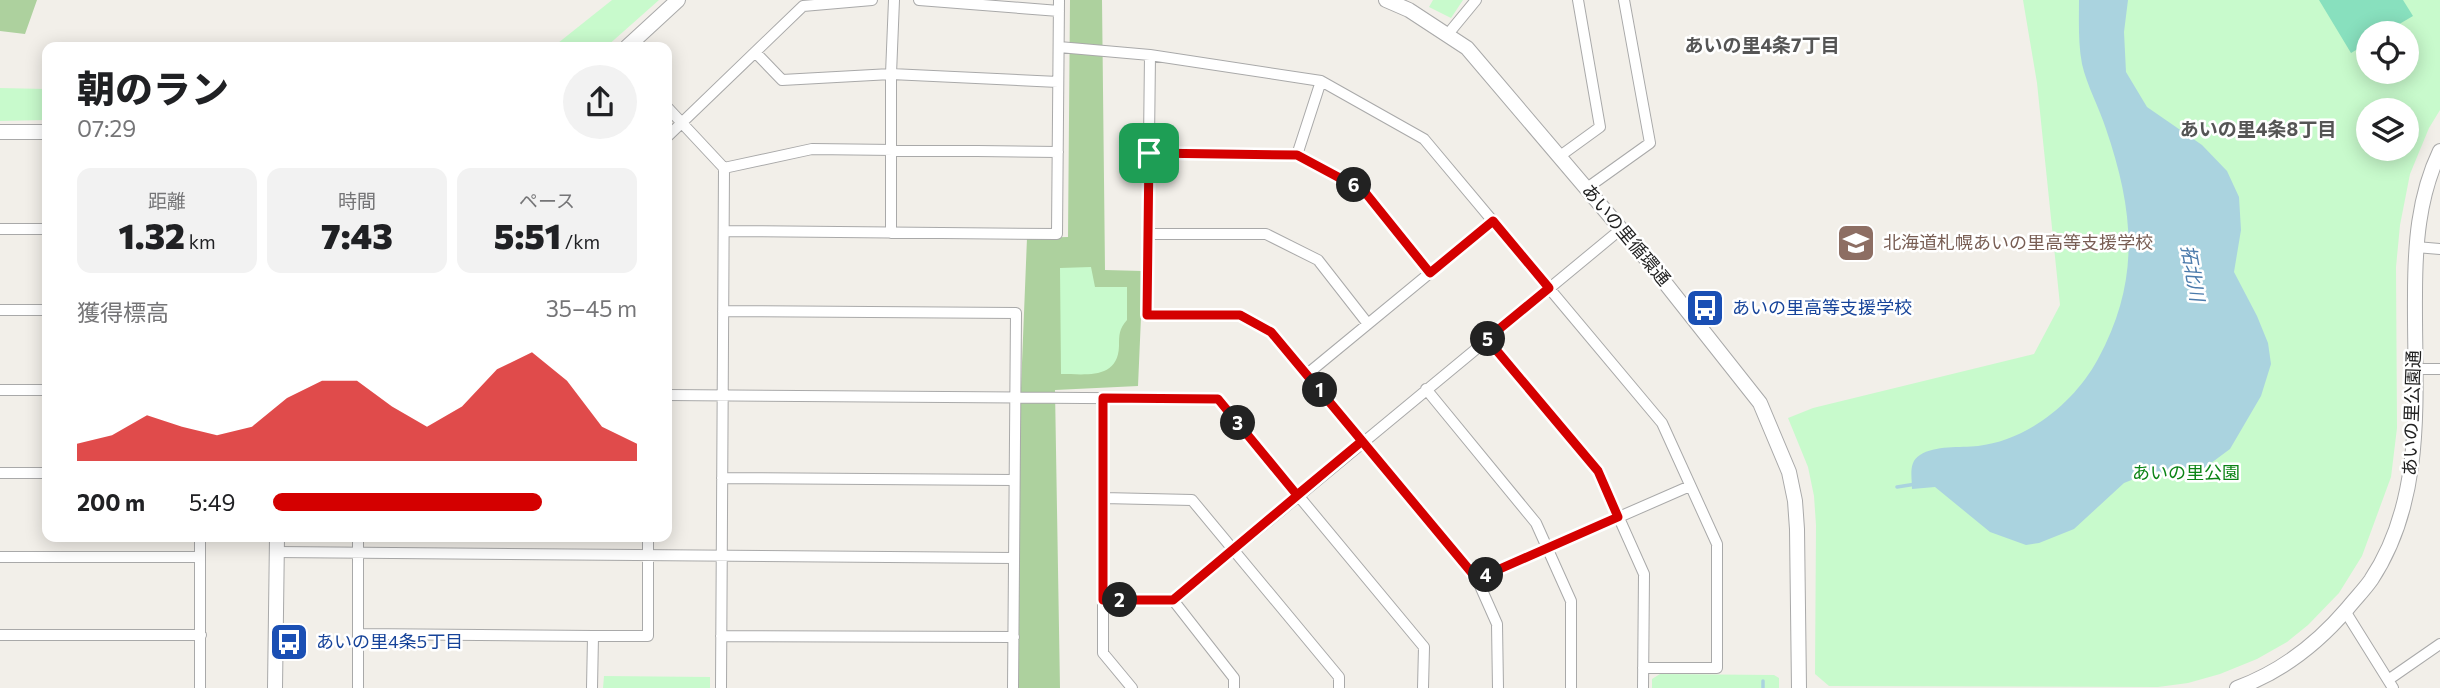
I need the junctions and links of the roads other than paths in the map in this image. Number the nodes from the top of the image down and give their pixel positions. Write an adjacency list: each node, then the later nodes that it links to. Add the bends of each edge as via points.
1 (678, 0): 11 (street)
2 (872, 0): 13 (street, via 803,6)
3 (894, 0): 15 (street)
4 (919, 0): 9 (street)
5 (1386, 0): 10 (street, あいの里循環通)
6 (1476, 0): 10 (street)
7 (1578, 0): 27 (street, via 1600,127)
8 (1624, 0): 30 (street, via 1650,143)
9 (1059, 5): 12 (street)
10 (1448, 34): 27 (street, あいの里循環通, via 1467,48)
11 (632, 42)
12 (1059, 47): 14 (street); 17 (street)
13 (755, 52): 15 (street, via 782,80); 19 (street)
14 (1150, 55): 16 (street); 25 (street)
15 (891, 74): 17 (street); 23 (street)
16 (1321, 81): 26 (street); 31 (street, via 1424,139)
17 (1058, 82): 24 (street)
18 (672, 113): 19 (street)
19 (681, 123): 22 (street); 29 (street)
20 (0, 132): 21 (street)
21 (42, 132)
22 (672, 132)
23 (892, 150): 24 (street); 29 (street, via 812,149); 36 (street)
24 (1058, 152): 36 (street, via 1057,234)
25 (1149, 153): 26 (street); 37 (street)
26 (1297, 155): 40 (street, via 1364,191)
27 (1560, 156): 30 (street, あいの里循環通)
28 (2439, 157): 38 (street, あいの里公園通, via 2420,209)
29 (724, 168): 35 (street)
30 (1587, 188): 34 (street, あいの里循環通)
31 (1493, 221): 40 (street); 41 (street)
32 (0, 229): 33 (street)
33 (42, 229)
34 (1621, 229): 41 (street); 105 (street, あいの里循環通, via 1760,403 1789,472 1797,529)
35 (724, 231): 36 (street); 44 (street)
36 (891, 233)
37 (1148, 234): 45 (street, via 1266,234 1318,260); 49 (street, via 1147,315 1240,315 1271,332)
38 (2416, 247): 39 (street); 47 (street, あいの里公園通)
39 (2440, 249)
40 (1430, 273): 45 (street)
41 (1549, 288): 46 (street); 62 (street, via 1662,423)
42 (0, 310): 43 (street)
43 (42, 310)
44 (723, 311): 54 (street); 55 (street, via 1016,313)
45 (1368, 324): 49 (street)
46 (1487, 339): 50 (street); 65 (street, via 1598,471)
47 (2414, 369): 48 (street); 82 (street, あいの里公園通, via 2414,446 2407,495 2394,535 2371,580)
48 (2440, 369)
49 (1306, 375): 57 (street)
50 (1426, 389): 57 (street); 70 (street, via 1536,523)
51 (0, 390): 52 (street)
52 (42, 390)
53 (672, 395): 54 (street)
54 (723, 395): 55 (street); 60 (street)
55 (1015, 397): 56 (street); 61 (street)
56 (1103, 398): 63 (street, via 1218,399); 64 (street)
57 (1362, 441): 63 (street); 79 (street)
58 (0, 472): 59 (street)
59 (42, 473)
60 (722, 478): 61 (street); 75 (street)
61 (1014, 480): 78 (street)
62 (1690, 486): 65 (street); 90 (street, via 1717,544 1717,668)
63 (1297, 495): 71 (street); 101 (street, via 1424,647)
64 (1103, 498): 71 (street, via 1192,500); 80 (street)
65 (1618, 517): 70 (street); 90 (street, via 1644,574)
66 (200, 542): 77 (street)
67 (277, 542): 72 (street)
68 (358, 542): 73 (street)
69 (648, 542): 74 (street)
70 (1547, 548): 79 (street); 103 (street, via 1572,601)
71 (1233, 549): 81 (street); 100 (street, via 1339,677)
72 (276, 552): 73 (street); 93 (street)
73 (358, 553): 74 (street); 83 (street)
74 (648, 556): 75 (street); 86 (street, via 648,636)
75 (722, 556): 78 (street); 87 (street)
76 (0, 557): 77 (street)
77 (200, 557): 85 (street)
78 (1014, 558): 88 (street)
79 (1477, 579): 102 (street, via 1497,624)
80 (1103, 600): 81 (street); 98 (street, via 1103,653)
81 (1173, 600): 99 (street, via 1234,678)
82 (2345, 611): 91 (street); 106 (street, あいの里公園通, via 2325,634 2283,666)
83 (358, 634): 86 (street); 94 (street)
84 (0, 635): 85 (street)
85 (201, 635): 92 (street)
86 (593, 636): 95 (street)
87 (721, 636): 88 (street); 96 (street)
88 (1014, 637): 97 (street)
89 (2440, 644): 91 (street)
90 (1643, 668): 104 (street)
91 (2390, 684)
92 (200, 688)
93 (275, 688)
94 (358, 688)
95 (592, 688)
96 (721, 688)
97 (1013, 688)
98 (1132, 688)
99 (1234, 688)
100 (1339, 688)
101 (1423, 688)
102 (1498, 688)
103 (1571, 688)
104 (1643, 688)
105 (1799, 688)
106 (2237, 688)

